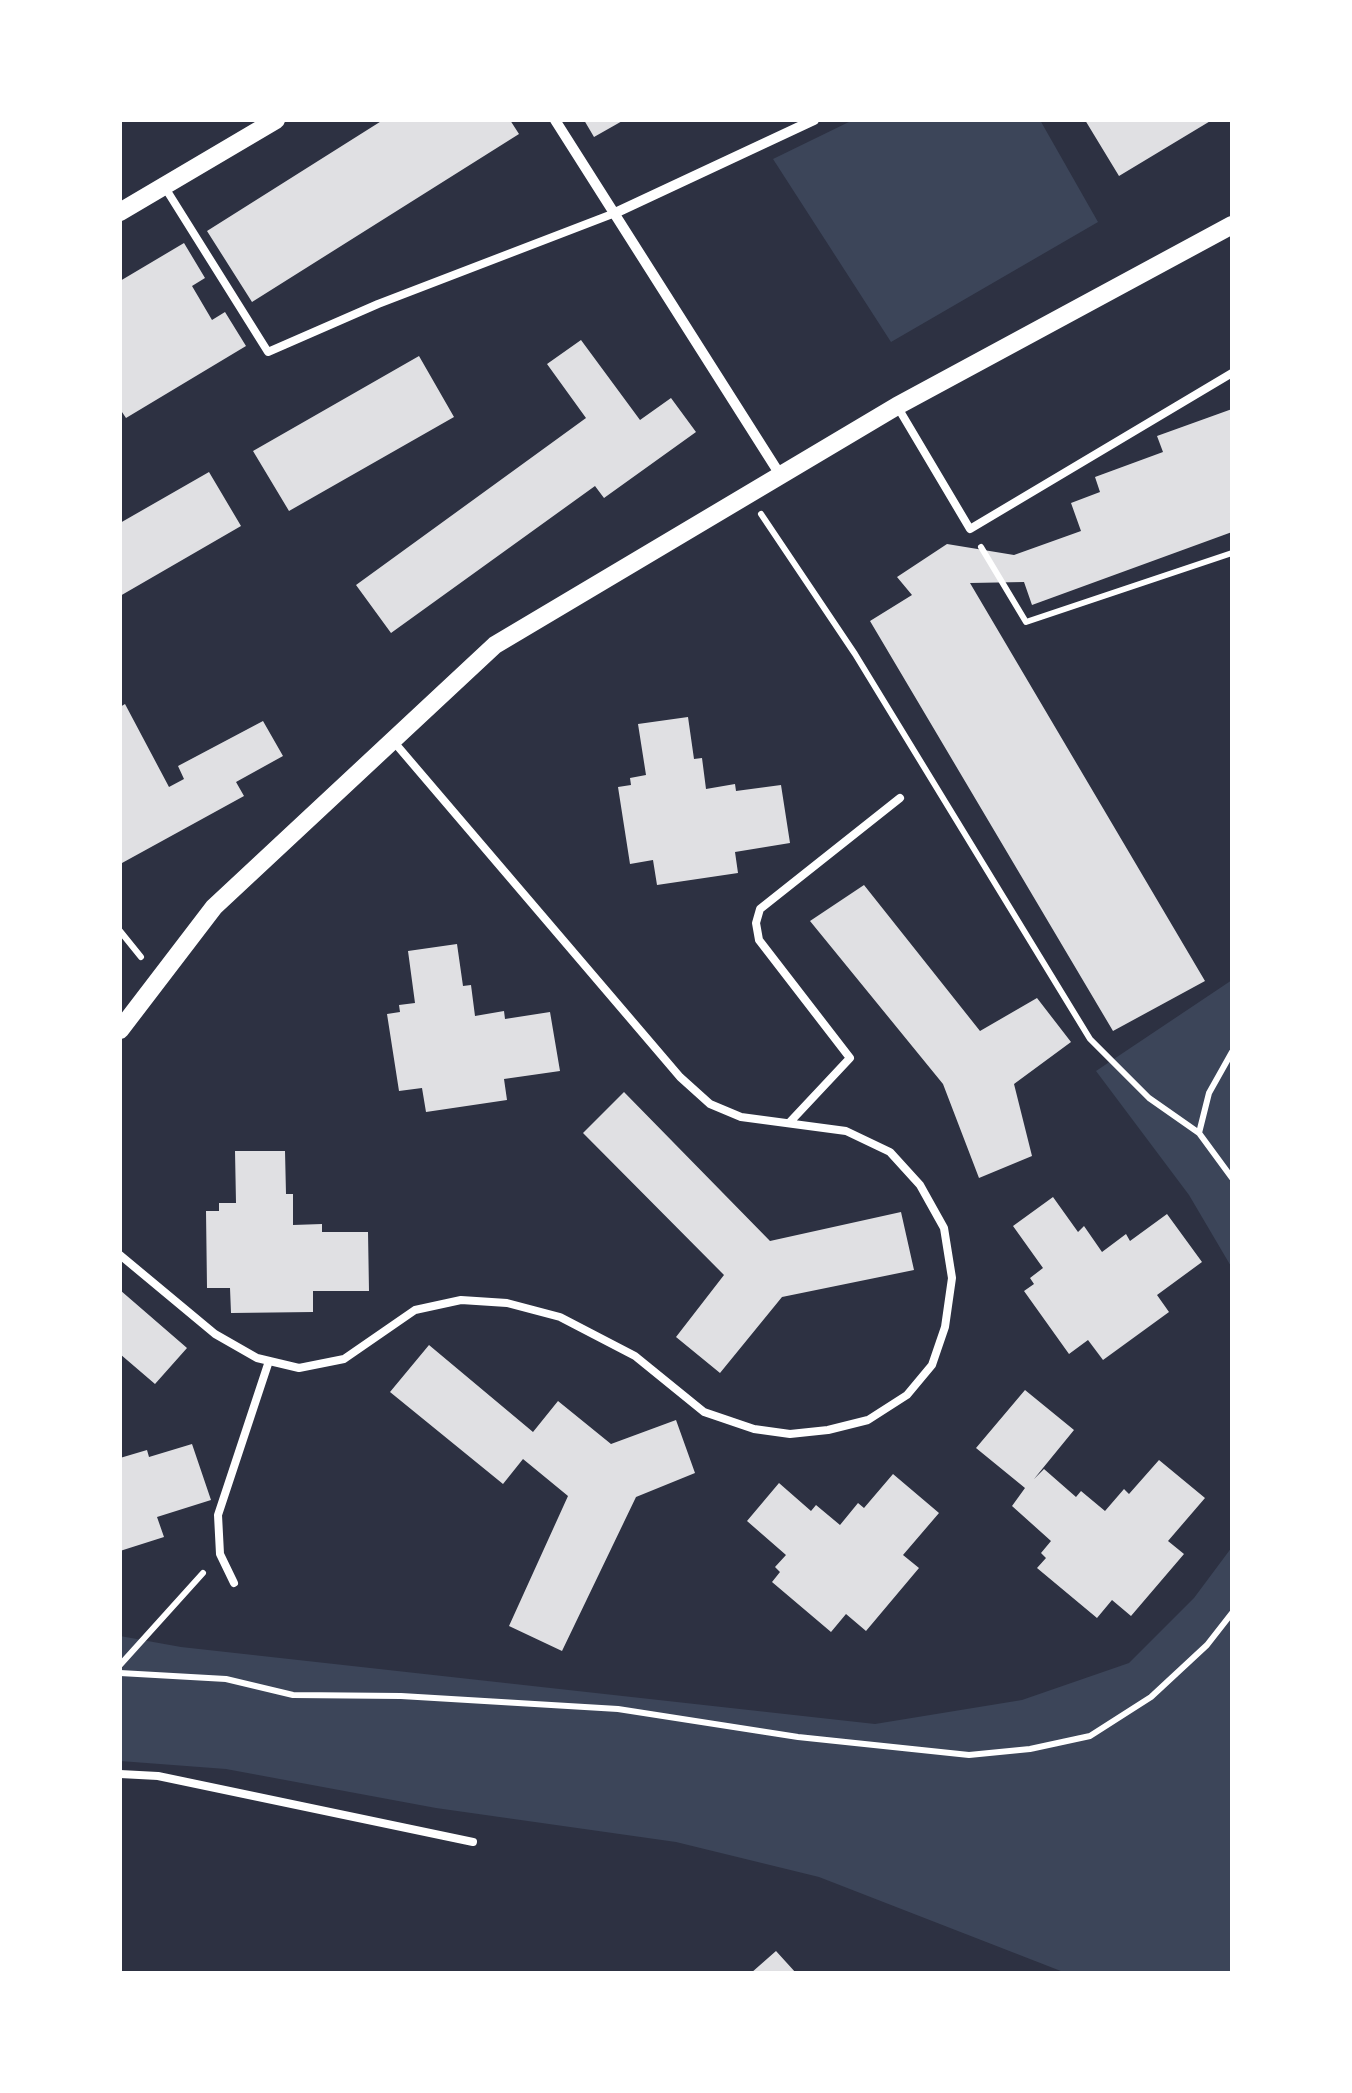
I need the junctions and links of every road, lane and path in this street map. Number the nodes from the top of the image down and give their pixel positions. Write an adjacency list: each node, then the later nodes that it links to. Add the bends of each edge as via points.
1 (276, 120): 4 (street)
2 (555, 120): 6 (street)
3 (814, 120): 6 (street)
4 (164, 186): 5 (street); 6 (lane, via 268,352)
5 (120, 212)
6 (615, 213): 10 (street)
7 (1232, 226): 9 (street)
8 (1232, 373): 12 (lane)
9 (896, 406): 10 (street); 12 (lane)
10 (779, 473): 11 (street)
11 (746, 492): 14 (street, via 495,645); 19 (path, via 855,654 1090,1039 1149,1098)
12 (970, 528): 13 (path, via 1026,622)
13 (1232, 553)
14 (393, 740): 16 (street, via 214,906); 18 (lane, via 680,1076 710,1104 741,1117)
15 (900, 798): 18 (lane, via 760,908 759,940 850,1058)
16 (120, 1030)
17 (1232, 1052): 19 (path, via 1209,1093)
18 (789, 1123): 22 (lane, via 846,1131 890,1152 944,1228 952,1278 932,1365 906,1394 868,1420 790,1434 704,1412 635,1356 560,1317 507,1304 461,1300 414,1310 344,1359 299,1368)
19 (1199, 1133): 20 (path)
20 (1232, 1178)
21 (120, 1256): 22 (lane, via 214,1334)
22 (269, 1361): 23 (lane, via 218,1515)
23 (220, 1554): 24 (lane); 26 (path)
24 (234, 1583)
25 (1232, 1613): 27 (path, via 1152,1696 1090,1736 969,1755 618,1709 292,1695 226,1679)
26 (120, 1664)
27 (120, 1673)
28 (120, 1774): 29 (lane, via 158,1776)
29 (473, 1842)

